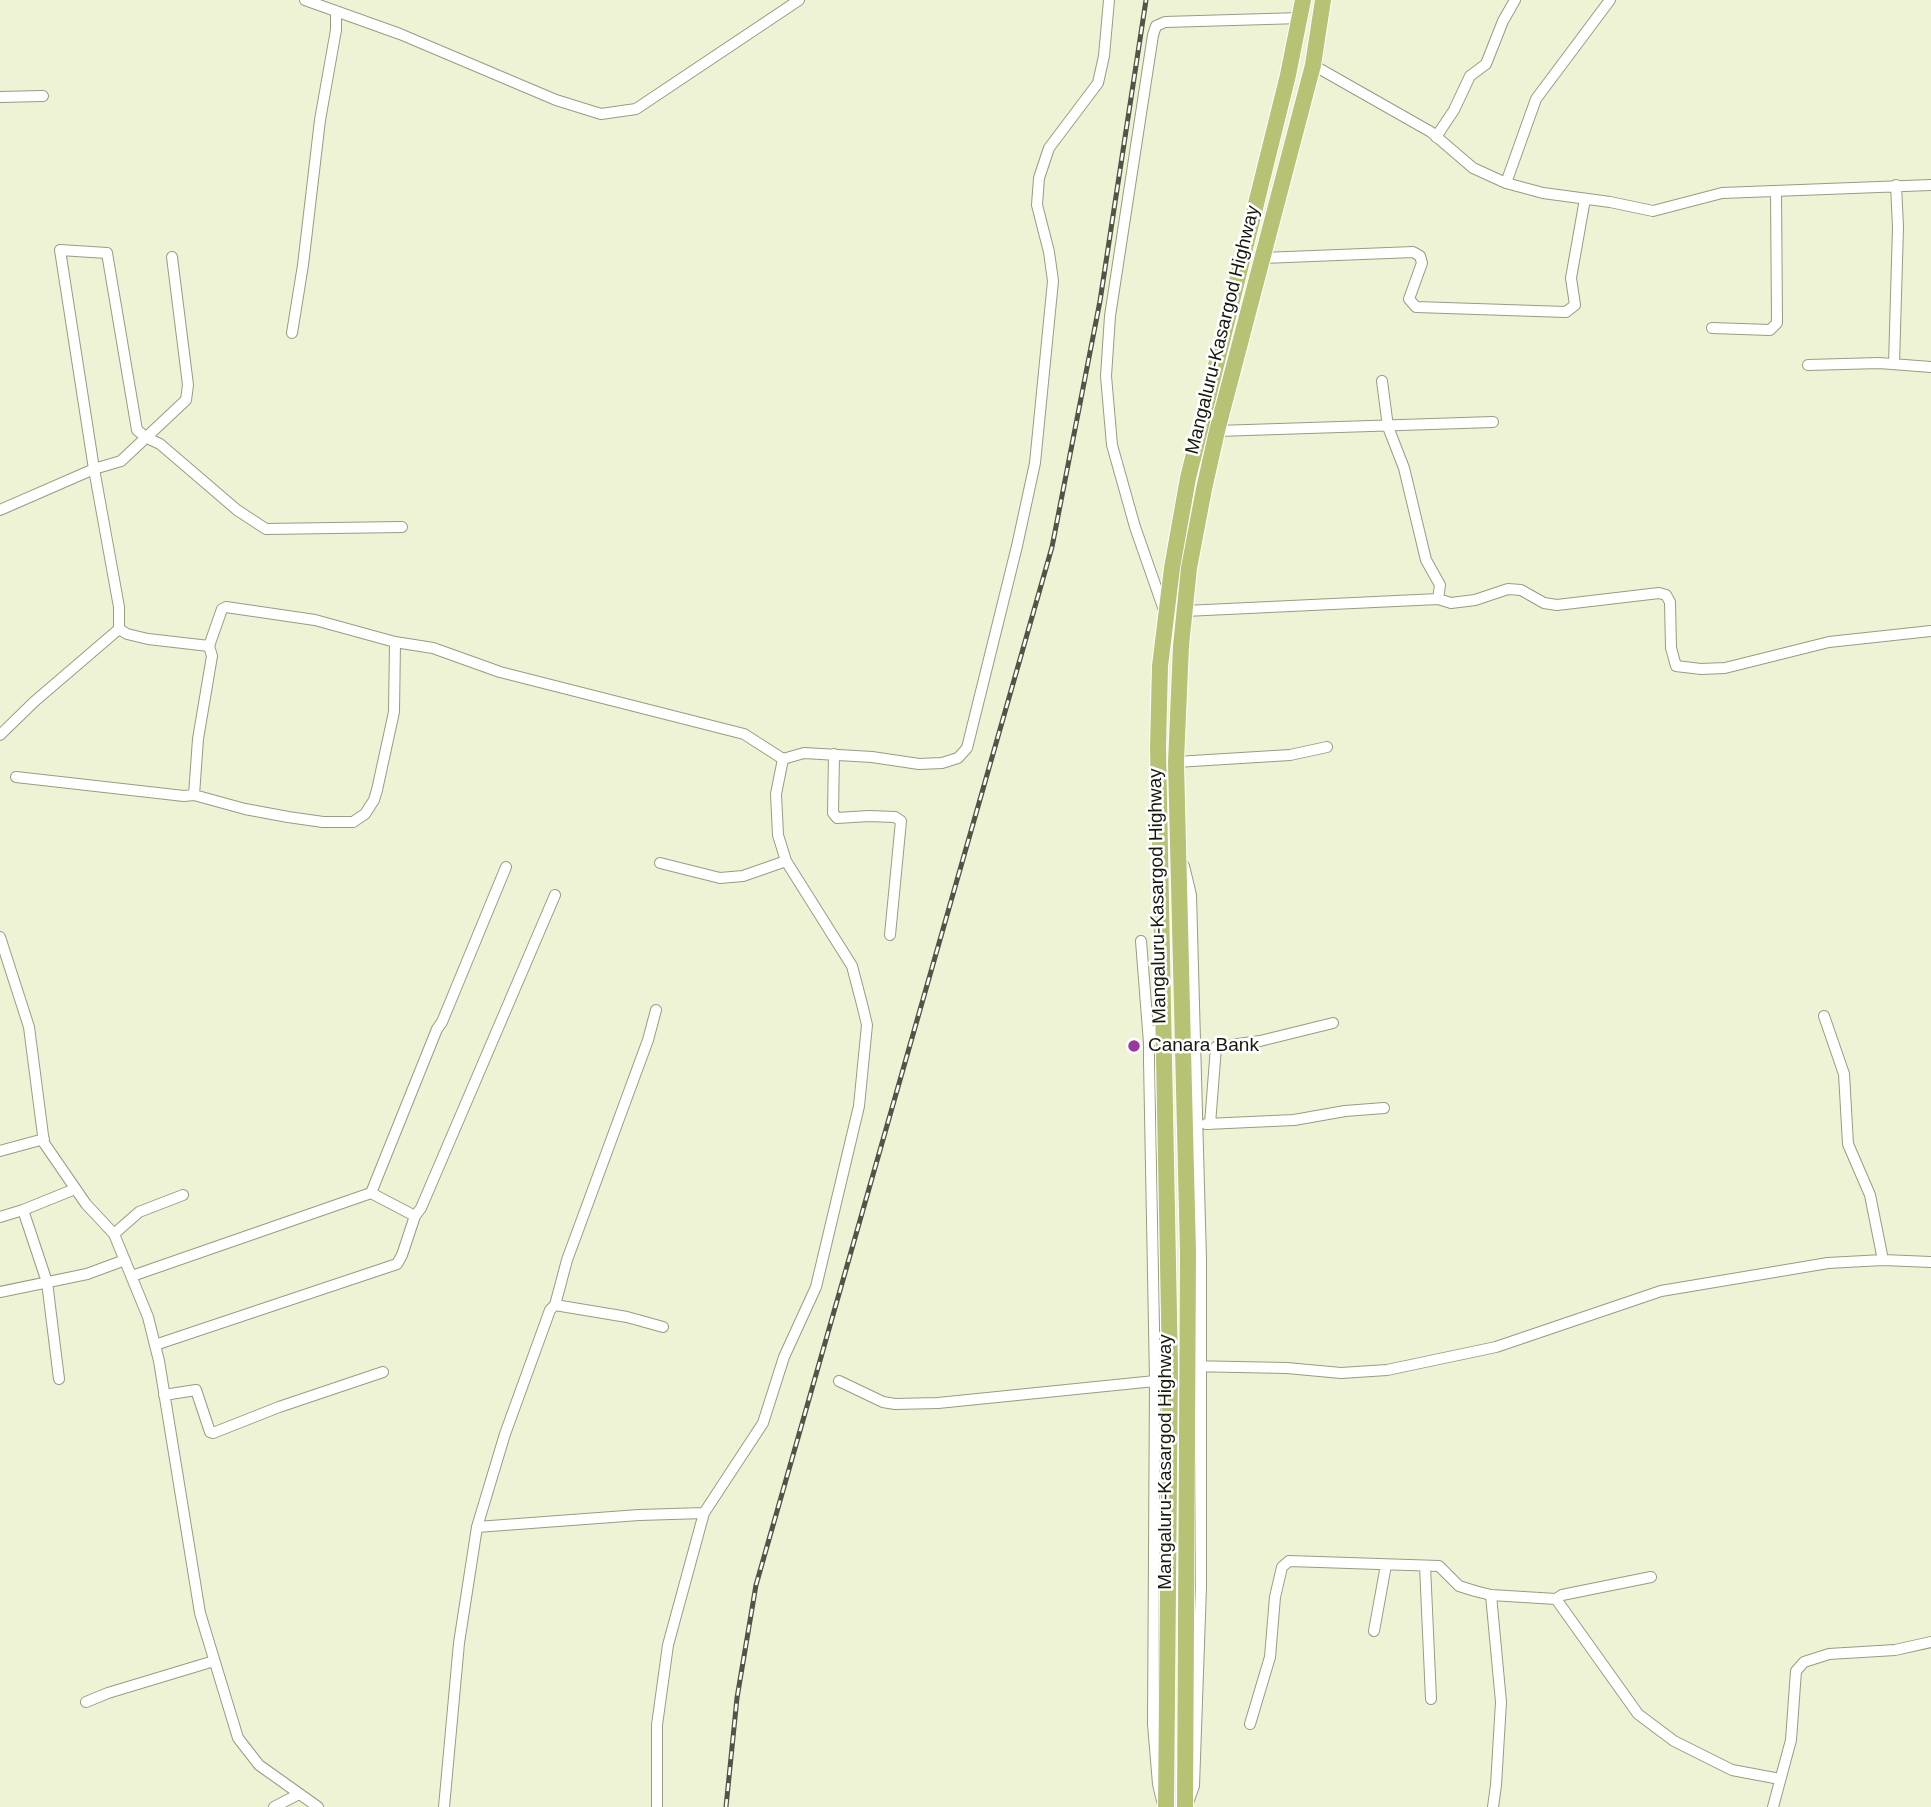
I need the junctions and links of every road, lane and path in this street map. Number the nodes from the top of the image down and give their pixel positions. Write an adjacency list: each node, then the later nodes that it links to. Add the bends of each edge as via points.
1 (305, 0): 8 (street)
2 (799, 0): 8 (street, via 636,109 601,114)
3 (1110, 0): 43 (street, via 1098,83 1049,148 1039,178 1038,205 1053,281 1035,463 967,748 958,758 942,763)
4 (1303, 0): 9 (highway, Mangaluru-Kasargod Highway)
5 (1323, 0): 10 (highway, Mangaluru-Kasargod Highway)
6 (1515, 0): 13 (street, via 1486,64 1470,76)
7 (1610, 0): 14 (street, via 1536,99)
8 (336, 11): 22 (street)
9 (1301, 18): 36 (highway, Mangaluru-Kasargod Highway, via 1188,478); 36 (street, via 1166,22 1156,26 1153,36 1110,316 1106,376 1112,445)
10 (1313, 65): 13 (street); 20 (highway, Mangaluru-Kasargod Highway)
11 (43, 96): 12 (street)
12 (0, 97)
13 (1436, 137): 14 (street, via 1473,168)
14 (1506, 183): 18 (street)
15 (1896, 185): 16 (street); 17 (street); 23 (street)
16 (1931, 185)
17 (1776, 191): 18 (street, via 1723,193 1653,211); 21 (street, via 1777,323 1770,330)
18 (1585, 198): 20 (street, via 1571,278 1574,305 1566,312 1416,307 1409,299 1422,263 1413,252)
19 (172, 257): 30 (street, via 188,384 186,400)
20 (1263, 258): 29 (highway, Mangaluru-Kasargod Highway)
21 (1712, 328)
22 (292, 333)
23 (1894, 364): 24 (street); 25 (street)
24 (1808, 365)
25 (1931, 367)
26 (1381, 381): 28 (street)
27 (1493, 422): 28 (street)
28 (1388, 427): 29 (street); 34 (street, via 1404,468 1426,560 1438,577)
29 (1217, 431): 35 (highway, Mangaluru-Kasargod Highway, via 1189,568)
30 (147, 438): 31 (street, via 121,461); 31 (street, via 137,430 107,253 61,250); 33 (street, via 266,529)
31 (94, 469): 32 (street); 37 (street)
32 (0, 509)
33 (402, 527)
34 (1438, 599): 35 (street); 38 (street, via 1451,603 1475,600 1508,589 1557,605 1659,593 1670,602 1673,659 1676,666 1684,668 1718,669 1829,642)
35 (1185, 611): 45 (highway, Mangaluru-Kasargod Highway)
36 (1165, 613): 58 (highway, Mangaluru-Kasargod Highway, via 1158,748)
37 (119, 629): 40 (street, via 148,639); 41 (street)
38 (1931, 631)
39 (395, 642): 40 (street, via 315,620 226,607); 44 (street, via 433,648 500,671 744,734); 47 (street, via 394,712 374,800 365,814 353,822 323,822)
40 (209, 646): 47 (street, via 212,656)
41 (0, 735)
42 (1327, 747): 45 (street, via 1290,755)
43 (834, 754): 44 (street, via 804,753); 53 (street, via 833,813 837,818 895,817 901,821)
44 (783, 759): 49 (street, via 776,794 778,835)
45 (1176, 762): 48 (highway, Mangaluru-Kasargod Highway)
46 (16, 777): 47 (street)
47 (194, 795)
48 (1178, 839): 62 (street, via 1191,895); 83 (highway, Mangaluru-Kasargod Highway)
49 (786, 861): 50 (street, via 743,876 720,878); 89 (street, via 846,957 859,991 867,1025 859,1106 816,1287 784,1357 763,1423)
50 (660, 863)
51 (506, 867): 67 (street)
52 (555, 895): 70 (street)
53 (890, 935)
54 (0, 937): 64 (street, via 29,1027)
55 (1141, 941): 60 (street)
56 (656, 1010): 79 (street)
57 (1824, 1016): 74 (street, via 1844,1074 1848,1144 1870,1195)
58 (1163, 1021): 60 (street); 82 (highway, Mangaluru-Kasargod Highway)
59 (1333, 1023): 63 (street, via 1260,1041 1216,1046)
60 (1149, 1045): 82 (street)
61 (1384, 1108): 63 (street, via 1294,1120)
62 (1196, 1124): 63 (street); 83 (street, via 1201,1259)
63 (1210, 1124)
64 (44, 1139): 65 (street); 66 (street)
65 (0, 1151)
66 (75, 1189): 69 (street); 72 (street)
67 (371, 1194): 70 (street); 76 (street)
68 (183, 1195): 72 (street, via 139,1212)
69 (23, 1210): 71 (street); 77 (street)
70 (415, 1216): 81 (street, via 397,1264)
71 (0, 1217)
72 (114, 1234): 73 (street)
73 (125, 1260): 76 (street); 77 (street)
74 (1883, 1260): 75 (street); 83 (street, via 1828,1263 1661,1291 1496,1347 1387,1370 1341,1373)
75 (1931, 1262)
76 (131, 1276): 81 (street)
77 (47, 1282): 78 (street); 85 (street)
78 (0, 1292)
79 (555, 1306): 80 (street); 90 (street, via 510,1422)
80 (663, 1327)
81 (155, 1345): 88 (street)
82 (1162, 1367): 83 (street); 87 (street); 108 (highway, Mangaluru-Kasargod Highway)
83 (1195, 1367): 109 (highway, Mangaluru-Kasargod Highway)
84 (383, 1372): 88 (street, via 214,1433 196,1390)
85 (59, 1379)
86 (839, 1381): 87 (street, via 895,1404)
87 (1155, 1381): 108 (street, via 1153,1724 1158,1784)
88 (164, 1395): 98 (street, via 200,1613)
89 (704, 1513): 90 (street); 107 (street, via 668,1645 657,1725)
90 (477, 1527): 106 (street, via 459,1643)
91 (1386, 1565): 92 (street); 96 (street); 101 (street, via 1289,1561 1282,1567 1270,1657)
92 (1425, 1566): 94 (street, via 1439,1566 1459,1586); 99 (street)
93 (1651, 1577): 95 (street)
94 (1491, 1595): 95 (street); 110 (street, via 1501,1702)
95 (1556, 1599): 102 (street, via 1638,1714 1674,1741 1732,1770)
96 (1374, 1631)
97 (1931, 1642): 102 (street, via 1895,1650 1829,1654 1804,1662 1796,1671 1791,1740)
98 (215, 1661): 100 (street); 103 (street, via 238,1738 259,1765)
99 (1431, 1699)
100 (86, 1702)
101 (1250, 1724)
102 (1780, 1779): 111 (street)
103 (299, 1794): 104 (street); 105 (street)
104 (274, 1807)
105 (317, 1807)
106 (444, 1807)
107 (657, 1807)
108 (1165, 1807)
109 (1186, 1807)
110 (1493, 1807)
111 (1773, 1807)

